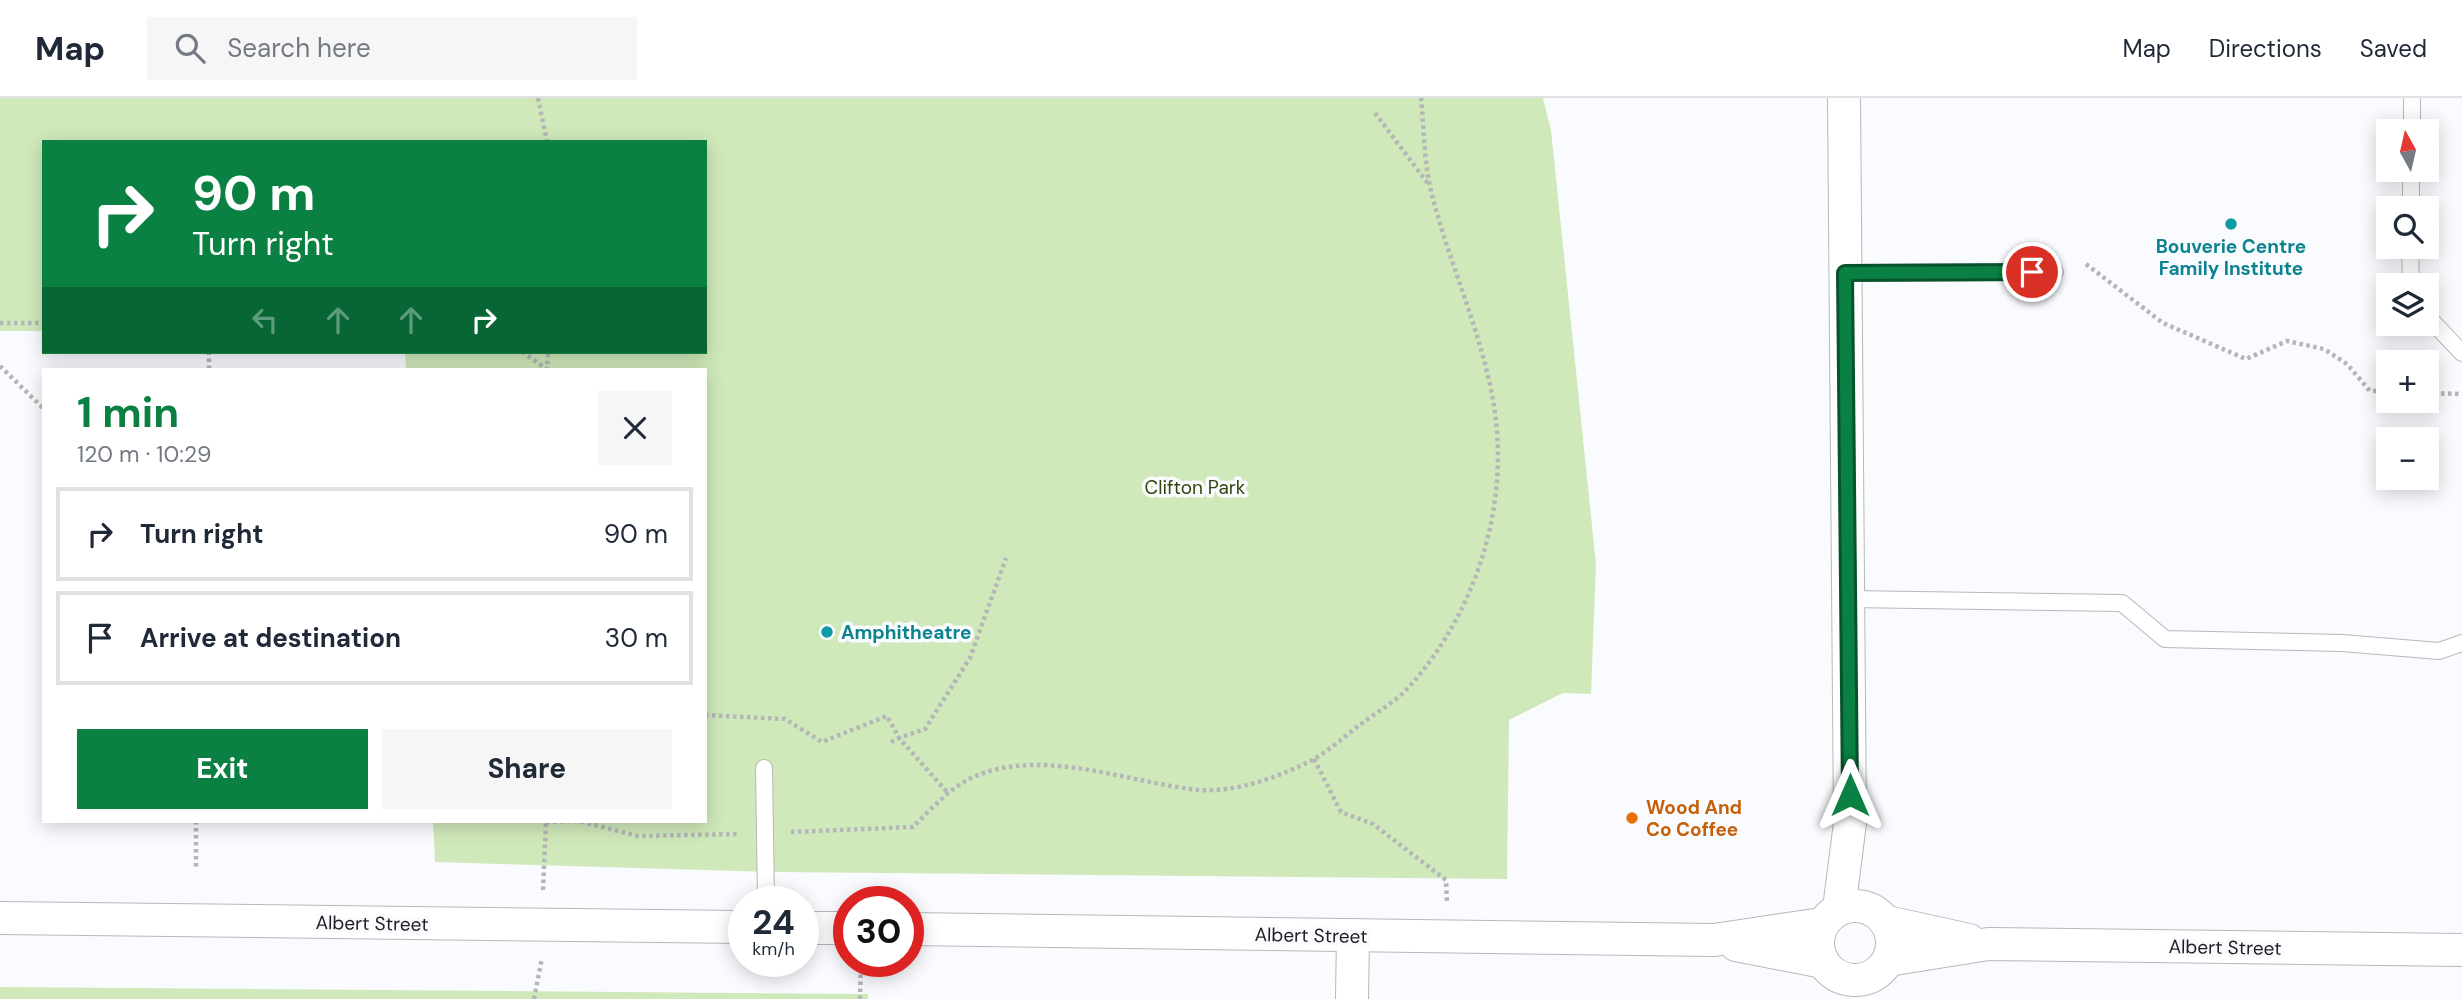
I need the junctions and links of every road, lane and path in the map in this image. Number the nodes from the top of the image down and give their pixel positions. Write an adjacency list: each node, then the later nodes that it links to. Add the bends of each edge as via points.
1 (538, 98): 7 (path)
2 (1421, 98): 8 (path)
3 (1844, 98): 11 (street)
4 (2412, 98): 6 (lane)
5 (1375, 113): 8 (path)
6 (2412, 119)
7 (547, 140)
8 (1430, 187): 29 (path, via 1480,345 1494,407 1497,503 1473,586 1447,634 1407,690)
9 (2085, 264): 19 (path, via 2163,323 2246,359 2287,341 2323,349 2347,364 2370,391)
10 (2055, 272): 11 (lane)
11 (1845, 273): 24 (street)
12 (0, 323): 13 (path)
13 (42, 323)
14 (2439, 329): 15 (lane)
15 (2462, 353)
16 (525, 354): 18 (path)
17 (0, 366): 22 (path)
18 (546, 368)
19 (2376, 391)
20 (2439, 393): 21 (path)
21 (2462, 394)
22 (42, 407)
23 (1006, 558): 27 (path, via 970,658 925,729)
24 (1849, 599): 25 (lane, via 2122,603 2165,639 2342,643 2439,651); 38 (street)
25 (2462, 643)
26 (707, 715): 27 (path, via 785,719 822,741 887,716)
27 (899, 738): 28 (path); 31 (path)
28 (891, 742)
29 (1314, 758): 31 (path, via 1213,792 1141,783 1065,765 1014,766 971,778); 44 (path, via 1341,812 1373,824 1446,880)
30 (764, 768): 35 (lane)
31 (948, 793): 35 (path, via 913,827)
32 (196, 823): 36 (path)
33 (546, 823): 40 (path)
34 (587, 823): 35 (path, via 638,836)
35 (765, 834): 37 (lane)
36 (196, 869)
37 (766, 886)
38 (1854, 916): 45 (street, Albert Street); 46 (street, Albert Street); 49 (street, via 1892,941); 50 (street, via 1817,943)
39 (0, 918): 40 (street, Albert Street)
40 (542, 925): 41 (street, Albert Street)
41 (728, 927)
42 (924, 929): 43 (street, Albert Street)
43 (1353, 935): 44 (street, Albert Street); 52 (street)
44 (1450, 938): 45 (street, Albert Street)
45 (1714, 940): 50 (street, Albert Street)
46 (1988, 944): 47 (street, Albert Street); 49 (street, Albert Street)
47 (2462, 950)
48 (861, 977): 51 (path)
49 (1879, 977): 50 (street)
50 (1834, 979)
51 (860, 999)
52 (1352, 999)

